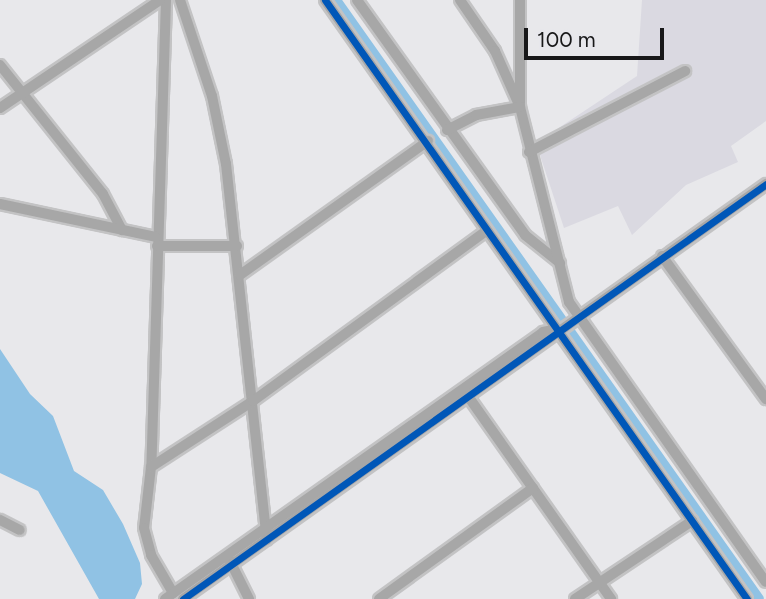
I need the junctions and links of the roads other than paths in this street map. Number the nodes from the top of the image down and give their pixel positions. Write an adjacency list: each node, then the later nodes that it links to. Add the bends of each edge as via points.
1 (160, 0): 10 (street)
2 (166, 0): 20 (street)
3 (180, 0): 21 (street, via 212,96)
4 (325, 0): 14 (street)
5 (357, 0): 13 (street)
6 (460, 0): 11 (street, via 495,51)
7 (520, 0): 11 (street)
8 (0, 65): 10 (street)
9 (685, 71): 15 (street)
10 (24, 92): 12 (street); 18 (street, via 103,194)
11 (520, 107): 13 (street, via 476,116); 15 (street)
12 (0, 108)
13 (447, 130): 23 (street, via 534,246)
14 (428, 141): 19 (street); 24 (street)
15 (529, 152): 23 (street)
16 (766, 184): 22 (street)
17 (0, 204): 18 (street)
18 (122, 230): 20 (street)
19 (486, 231): 26 (street); 29 (street)
20 (157, 242): 21 (street); 30 (street)
21 (237, 246): 24 (street)
22 (662, 256): 25 (street); 28 (street)
23 (560, 263): 25 (street)
24 (240, 275): 29 (street)
25 (575, 316): 26 (street); 39 (street)
26 (559, 327): 27 (street); 33 (street); 34 (street, via 543,332)
27 (470, 399): 31 (street); 36 (street)
28 (766, 399)
29 (253, 401): 30 (street); 34 (street)
30 (151, 467): 40 (street, via 146,542)
31 (533, 488): 38 (street); 43 (street)
32 (0, 520): 35 (street)
33 (692, 521): 38 (street); 46 (street)
34 (266, 528): 36 (street); 37 (street)
35 (20, 530)
36 (267, 540): 37 (street)
37 (230, 560): 40 (street); 41 (street); 42 (street)
38 (599, 582): 44 (street); 45 (street)
39 (766, 582)
40 (169, 596)
41 (183, 599)
42 (249, 599)
43 (379, 599)
44 (575, 599)
45 (611, 599)
46 (747, 599)

